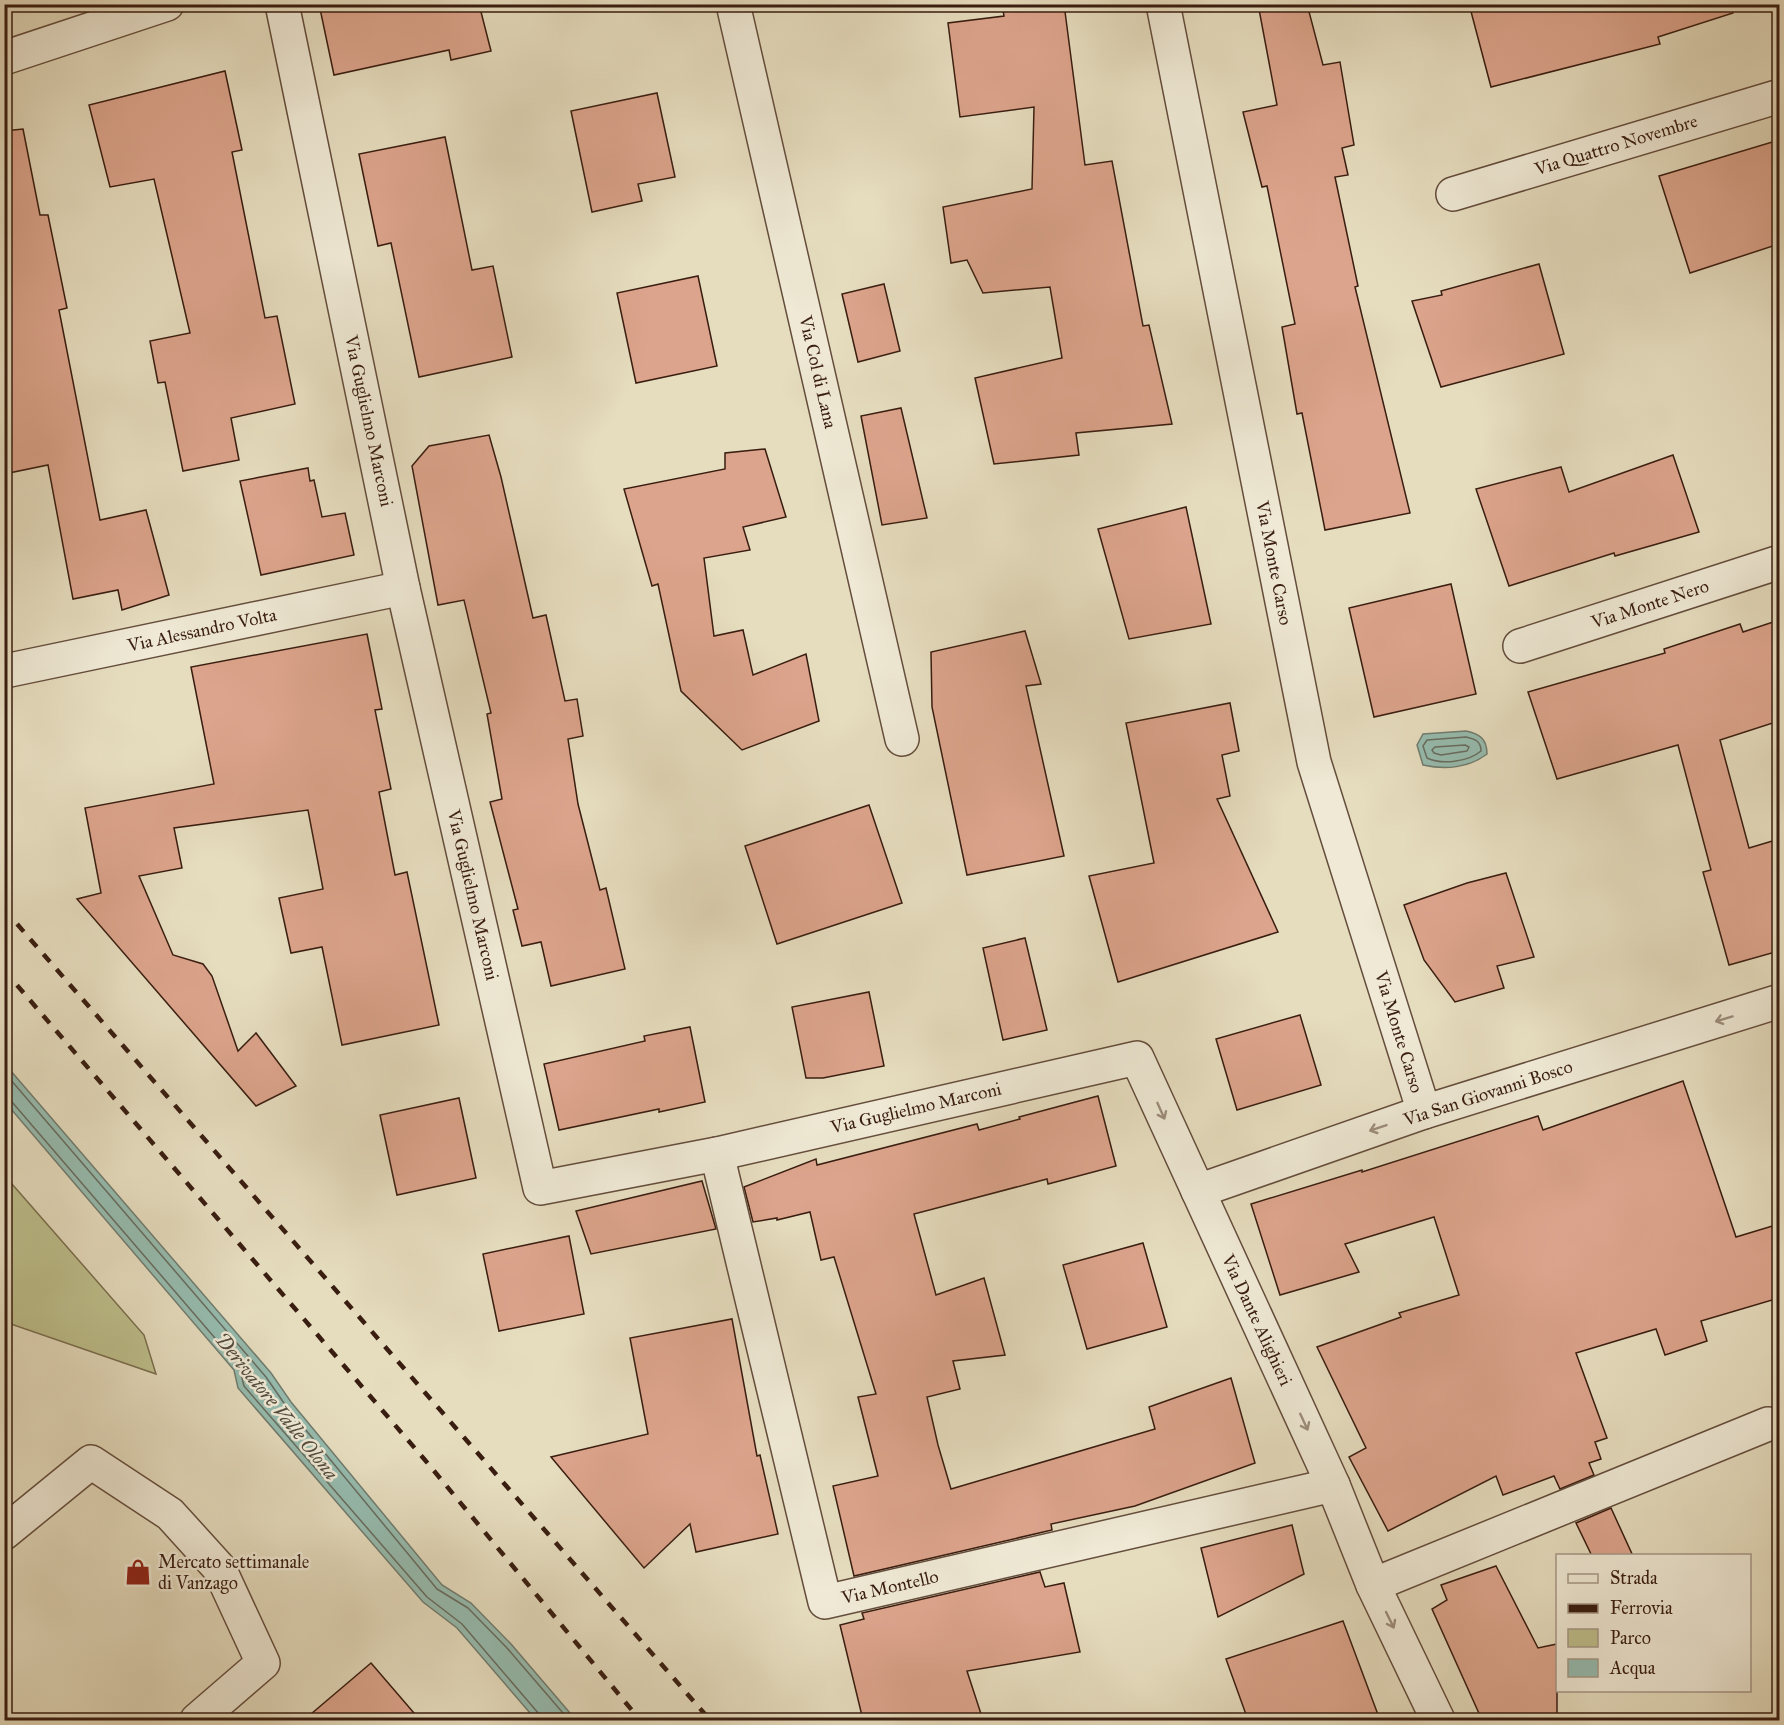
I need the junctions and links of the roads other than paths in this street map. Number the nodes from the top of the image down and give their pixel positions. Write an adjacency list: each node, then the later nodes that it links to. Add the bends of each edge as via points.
1 (167, 4): 5 (street)
2 (282, 4): 9 (street, Via Guglielmo Marconi)
3 (733, 4): 12 (street, Via Col di Lana)
4 (1163, 4): 15 (street, Via Monte Carso, via 1314,762)
5 (4, 58)
6 (1779, 96): 7 (street, Via Quattro Novembre)
7 (1453, 194)
8 (1779, 562): 10 (street, Via Monte Nero)
9 (404, 588): 11 (street, Via Alessandro Volta, via 5,671); 16 (street, Via Guglielmo Marconi, via 540,1188)
10 (1520, 646)
11 (4, 668)
12 (902, 739)
13 (1779, 1001): 15 (street, Via San Giovanni Bosco, one-way to 15)
14 (1137, 1058): 16 (street, Via Guglielmo Marconi); 17 (street, Via Dante Alighieri, one-way to 17)
15 (1424, 1112): 17 (street, Via San Giovanni Bosco, one-way to 17)
16 (717, 1154): 19 (street, Via Montello, via 825,1602)
17 (1198, 1191): 19 (street, Via Dante Alighieri, one-way to 19)
18 (1768, 1424): 21 (street)
19 (1333, 1485): 21 (street, Via Dante Alighieri)
20 (4, 1533): 22 (street, via 90,1462 170,1514 219,1568 263,1663)
21 (1373, 1585): 23 (street, Via Dante Alighieri, one-way to 23)
22 (197, 1720)
23 (1438, 1720)

